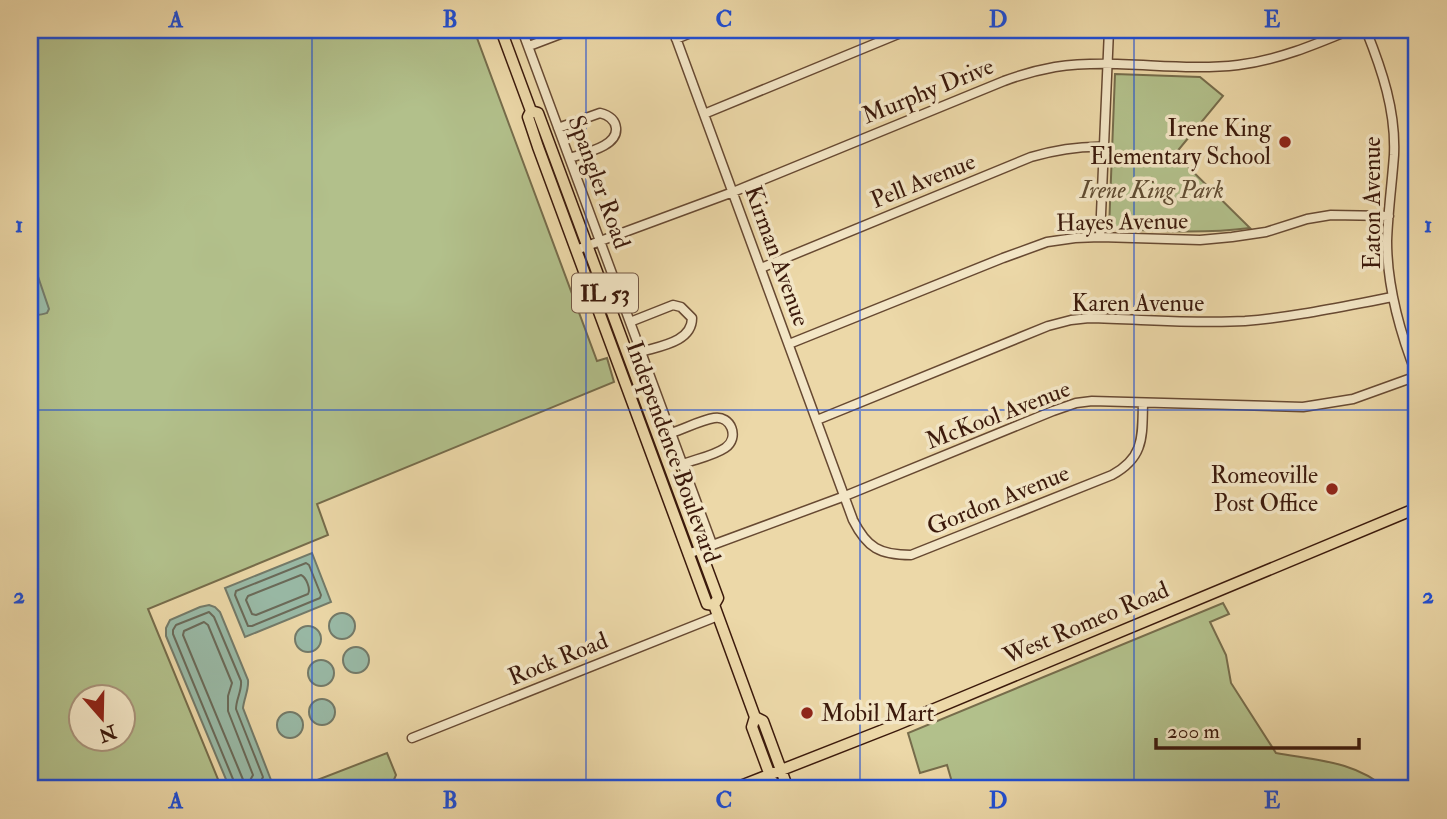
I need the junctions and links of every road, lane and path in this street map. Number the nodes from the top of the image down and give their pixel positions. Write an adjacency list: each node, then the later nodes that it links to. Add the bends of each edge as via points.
1 (501, 30): 13 (main road, Independence Boulevard / IL 53)
2 (522, 30): 11 (street, Spangler Road)
3 (571, 30): 11 (street)
4 (673, 30): 10 (street, Kirman Avenue)
5 (698, 30): 10 (street)
6 (908, 30): 14 (street)
7 (1109, 30): 12 (street)
8 (1350, 30): 12 (street, Murphy Drive, via 1259,62 1205,67)
9 (1366, 30): 19 (street, Eaton Avenue, via 1381,67 1392,124)
10 (676, 39): 14 (street, Kirman Avenue)
11 (528, 47): 15 (street, Spangler Road)
12 (1108, 65): 16 (street); 18 (street, Murphy Drive, via 1055,67 1015,77)
13 (531, 111): 22 (main road, Independence Boulevard / IL 53, via 538,113); 23 (main road, Independence Boulevard / IL 53, via 528,117)
14 (704, 114): 18 (street, Kirman Avenue)
15 (558, 128): 17 (street, Spangler Road); 17 (street, via 600,113 615,124 610,143)
16 (1105, 147): 20 (street); 24 (street, Pell Avenue, via 1081,146 1031,157)
17 (570, 158): 21 (street, Spangler Road)
18 (733, 192): 21 (street, Murphy Drive); 24 (street, Kirman Avenue)
19 (1389, 216): 20 (street, Hayes Avenue, via 1331,215 1266,232 1200,240); 25 (street, Eaton Avenue)
20 (1100, 237): 27 (street, Hayes Avenue, via 1032,247)
21 (600, 241): 22 (street, Murphy Drive); 26 (street, Spangler Road)
22 (588, 246): 23 (street, Murphy Drive); 37 (main road, Independence Boulevard / IL 53)
23 (576, 250): 38 (main road, Independence Boulevard / IL 53)
24 (761, 268): 27 (street, Kirman Avenue)
25 (1393, 297): 29 (street, Eaton Avenue); 31 (street, Karen Avenue, via 1245,321 1071,320)
26 (630, 322): 28 (street, Spangler Road); 28 (street, via 673,305 692,318 683,338)
27 (789, 344): 31 (street, Kirman Avenue)
28 (641, 352): 32 (street, Spangler Road)
29 (1417, 376): 30 (street, McKool Avenue, via 1353,399 1303,407)
30 (1143, 402): 34 (street, McKool Avenue, via 1069,405); 34 (street, Gordon Avenue, via 1140,445 1120,470 911,555 891,555 872,547 860,533)
31 (817, 420): 34 (street, Kirman Avenue)
32 (671, 433): 33 (street, Spangler Road); 33 (street, via 714,418 730,424 733,433 724,449)
33 (683, 464): 36 (street, Spangler Road)
34 (845, 496): 36 (street, McKool Avenue)
35 (1417, 508): 42 (main road, West Romeo Road)
36 (712, 544): 37 (street, McKool Avenue)
37 (700, 549): 38 (street, McKool Avenue); 39 (main road, Independence Boulevard / IL 53, via 718,598)
38 (688, 554): 39 (main road, Independence Boulevard / IL 53, via 707,604)
39 (716, 611): 40 (main road, Independence Boulevard / IL 53); 41 (street, Rock Road)
40 (755, 717): 42 (main road, Independence Boulevard / IL 53, via 763,721); 43 (main road, Independence Boulevard / IL 53, via 752,727)
41 (412, 738)
42 (781, 770): 43 (main road, West Romeo Road); 46 (main road, Independence Boulevard / IL 53)
43 (769, 774): 44 (main road, West Romeo Road); 45 (main road, Independence Boulevard / IL 53)
44 (733, 789)
45 (775, 789)
46 (788, 789)

